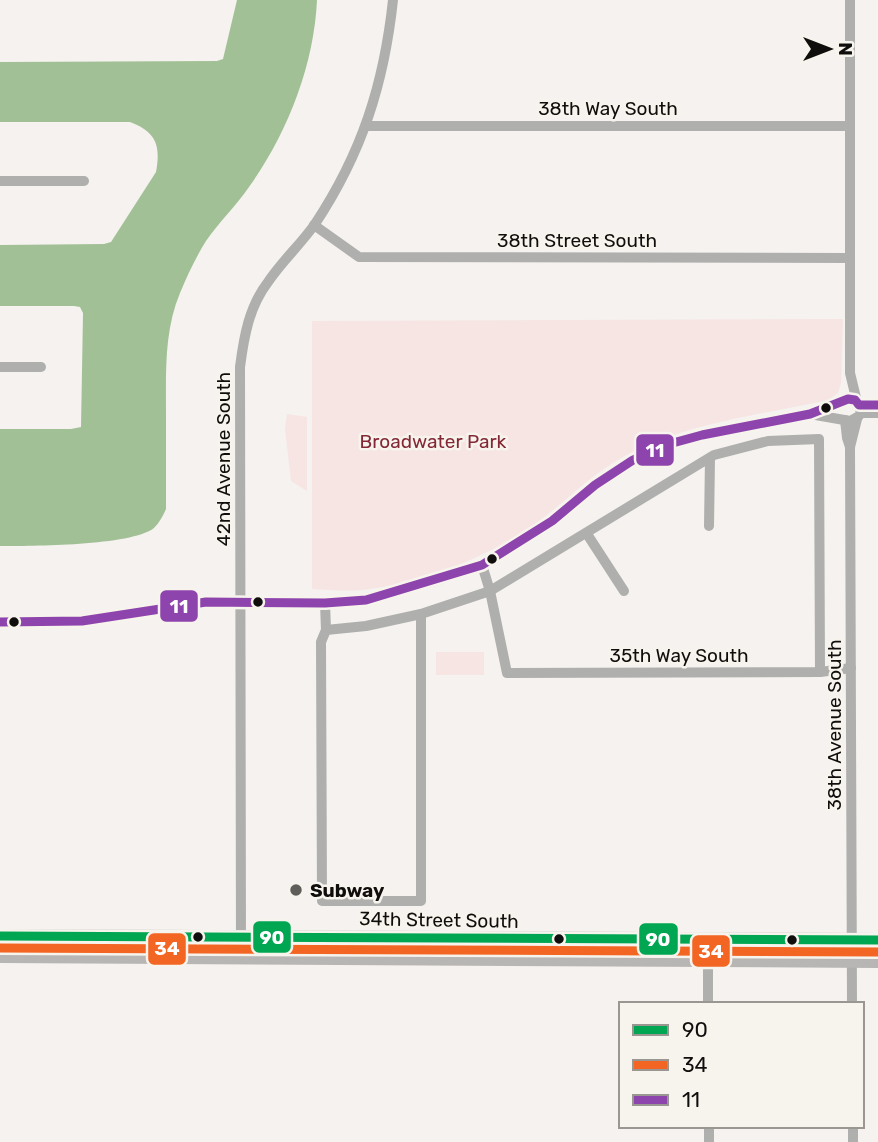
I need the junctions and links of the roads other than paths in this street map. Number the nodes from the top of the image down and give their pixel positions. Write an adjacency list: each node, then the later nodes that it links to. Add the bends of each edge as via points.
1 (393, 0): 3 (street, 42nd Avenue South, via 388,44)
2 (850, 0): 4 (street, 38th Avenue South)
3 (367, 126): 4 (street, 38th Way South); 7 (street, 42nd Avenue South)
4 (849, 126): 8 (street, 38th Avenue South)
5 (0, 181): 6 (street)
6 (85, 181)
7 (314, 225): 8 (street, 38th Street South, via 359,257); 25 (street, 42nd Avenue South, via 267,283 244,335 240,367)
8 (850, 258): 11 (street, 38th Avenue South)
9 (0, 367): 10 (street)
10 (41, 367)
11 (850, 373): 12 (street, 38th Avenue South); 14 (street, 38th Avenue South)
12 (843, 402): 14 (street, via 851,399); 16 (street); 17 (street, 38th Avenue South, via 839,413)
13 (878, 405): 14 (street)
14 (858, 410): 15 (street); 17 (street); 18 (street, 38th Avenue South)
15 (878, 413)
16 (810, 414): 17 (street); 22 (street, via 691,438 633,460 552,521)
17 (844, 419): 18 (street, 38th Avenue South)
18 (850, 447): 30 (street, 38th Avenue South)
19 (710, 458): 20 (street); 21 (street); 31 (street, via 768,441 819,439)
20 (709, 526)
21 (587, 534): 23 (street); 24 (street)
22 (481, 565): 23 (street); 26 (street, via 366,600)
23 (490, 591): 27 (street); 31 (street, 35th Way South, via 507,673)
24 (624, 591)
25 (240, 603): 26 (street); 28 (street, via 206,602 82,621); 32 (street, 42nd Avenue South)
26 (325, 603): 29 (street)
27 (421, 614): 29 (street); 29 (street, via 421,901 321,901 321,642)
28 (0, 622)
29 (326, 629)
30 (851, 668): 31 (street, 35th Way South); 35 (street, 38th Avenue South)
31 (820, 673)
32 (241, 937): 33 (highway, 34th Street South); 37 (highway, 34th Street South, via 44,936 25,946 8,949); 38 (street, 42nd Avenue South)
33 (573, 940): 34 (highway, 34th Street South); 39 (highway, via 561,948 518,948)
34 (644, 940): 35 (highway, 34th Street South); 40 (highway, via 621,948 589,949)
35 (852, 940): 36 (highway, 34th Street South); 42 (street, 38th Avenue South)
36 (878, 940)
37 (1, 945): 38 (highway, 34th Street South)
38 (241, 957): 39 (highway, 34th Street South)
39 (496, 960): 40 (highway, 34th Street South)
40 (574, 960): 41 (highway, 34th Street South)
41 (708, 960): 42 (highway, 34th Street South); 44 (street)
42 (852, 960): 43 (highway, 34th Street South); 45 (street, 38th Avenue South)
43 (878, 961)
44 (708, 1002)
45 (852, 1002)

